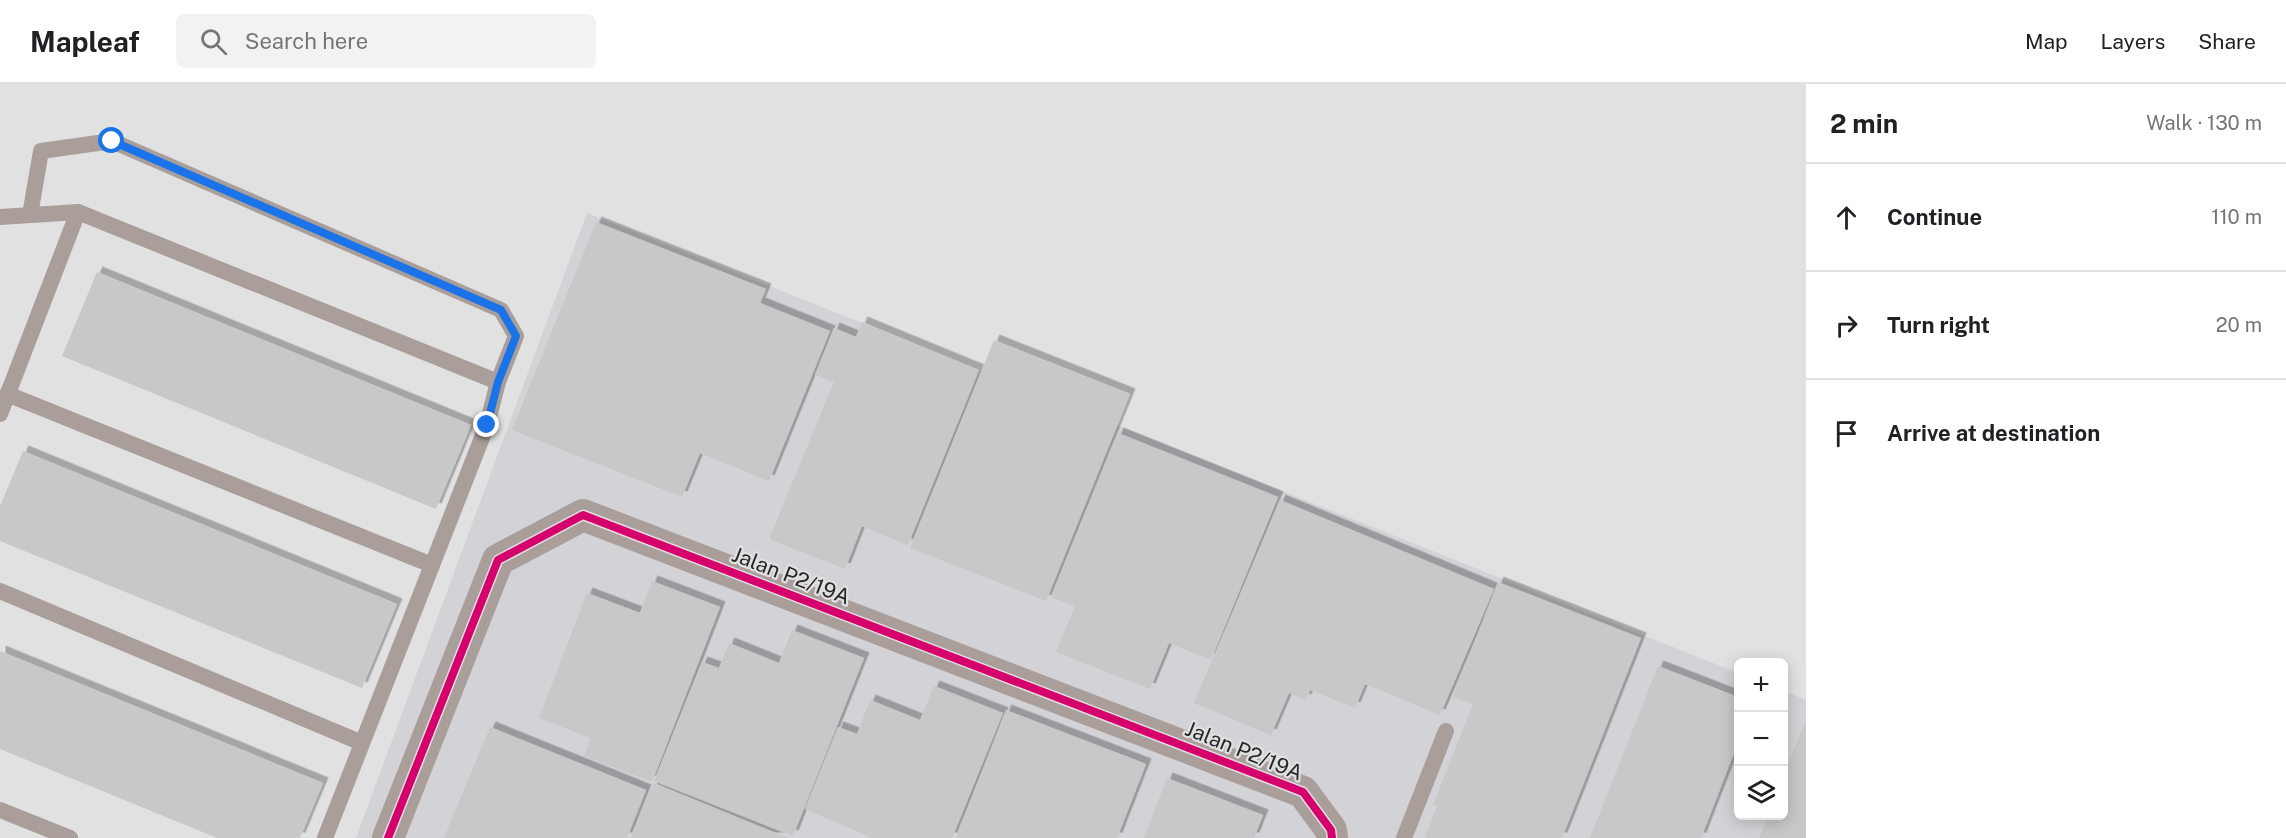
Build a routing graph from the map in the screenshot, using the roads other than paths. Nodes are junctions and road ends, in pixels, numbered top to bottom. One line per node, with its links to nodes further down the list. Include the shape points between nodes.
1 (78, 212): 2 (lane); 4 (lane); 5 (lane)
2 (30, 215): 3 (lane); 4 (lane, via 41,151 112,141 501,310 516,336)
3 (0, 217)
4 (498, 382): 7 (lane, via 487,425)
5 (7, 394): 6 (lane); 7 (lane)
6 (0, 414)
7 (432, 564): 10 (lane)
8 (0, 591): 10 (lane)
9 (1446, 731): 16 (lane)
10 (362, 743): 13 (lane)
11 (0, 810): 12 (lane)
12 (70, 838)
13 (325, 838)
14 (388, 838): 15 (street, Jalan P2/19A, via 498,560 583,515 1303,792 1331,830)
15 (1332, 838)
16 (1404, 838)

